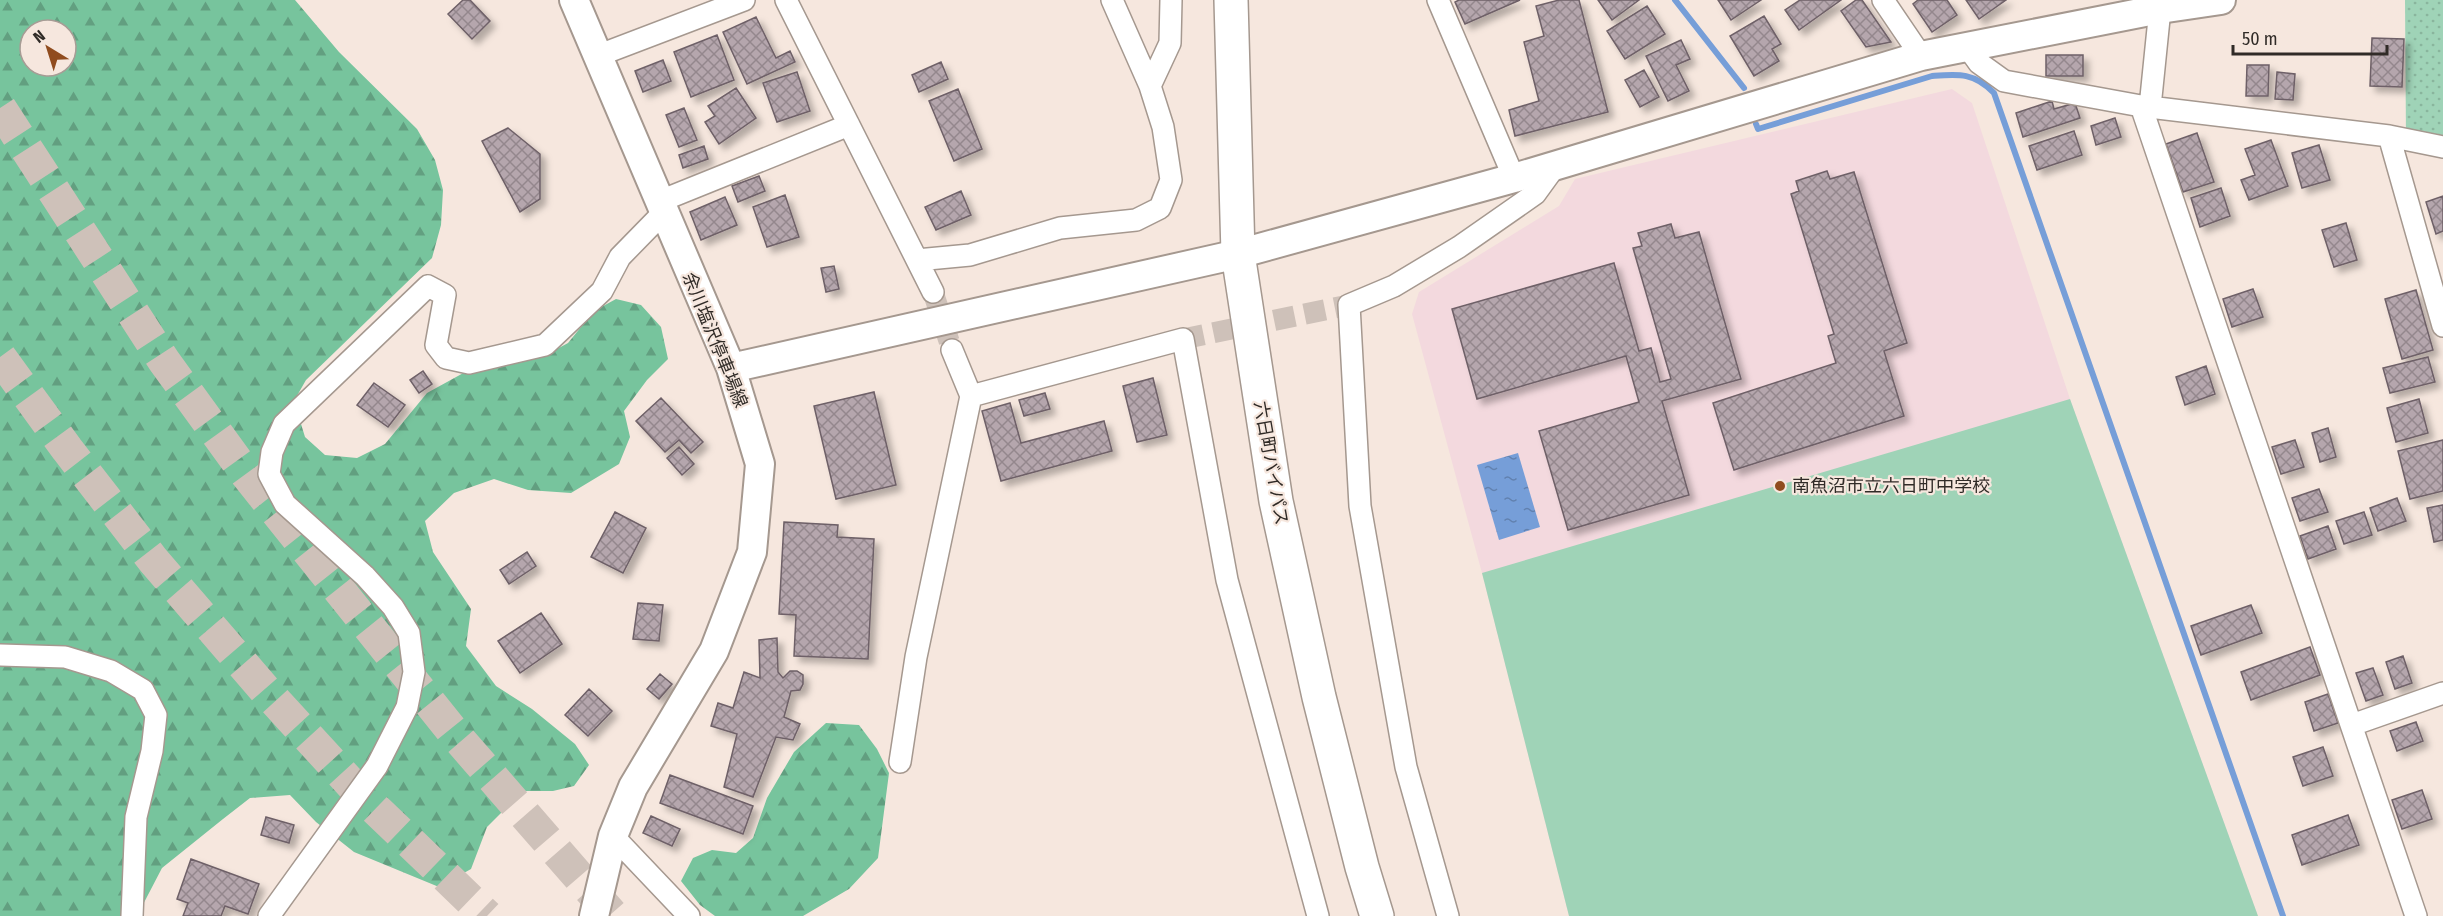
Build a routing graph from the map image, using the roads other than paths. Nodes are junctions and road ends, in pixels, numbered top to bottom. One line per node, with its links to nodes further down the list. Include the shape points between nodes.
1 (574, 0): 12 (street, 余川塩沢停車場線)
2 (744, 0): 12 (street)
3 (786, 0): 16 (street)
4 (1112, 0): 14 (street)
5 (1172, 0): 14 (street, via 1170,43)
6 (1231, 0): 22 (highway, 六日町バイパス)
7 (1438, 0): 20 (street)
8 (1883, 0): 13 (street)
9 (2221, 0): 10 (street)
10 (2176, 3): 11 (street); 15 (street)
11 (1966, 45): 13 (street); 15 (street, via 1979,63 2004,81)
12 (597, 56): 21 (street, 余川塩沢停車場線)
13 (1921, 56): 19 (street)
14 (1150, 86): 23 (street, via 1163,127 1171,180 1160,208 1136,220 1060,228 970,255)
15 (2146, 106): 17 (street); 31 (street)
16 (849, 125): 21 (street); 23 (street)
17 (2389, 136): 18 (street); 25 (street)
18 (2443, 147)
19 (1556, 165): 20 (street); 40 (street, via 1535,194 1459,247 1394,286 1348,305 1360,506 1406,767)
20 (1514, 178): 22 (street)
21 (660, 207): 27 (street, 余川塩沢停車場線); 35 (street, via 620,256 602,291 544,345 469,363 446,358 436,345 445,295 428,286 284,424 272,452 269,474 274,484 285,504 365,576 393,607 409,633 414,672 407,707 377,766)
22 (1238, 254): 27 (street); 39 (highway, 六日町バイパス, via 1276,501 1319,697)
23 (917, 260): 24 (street)
24 (933, 292)
25 (2443, 326)
26 (952, 350): 28 (street)
27 (731, 368): 33 (street, 余川塩沢停車場線, via 760,464 752,552 714,651 633,787)
28 (971, 396): 32 (street, via 916,657); 38 (street, via 1183,339 1227,580)
29 (0, 655): 34 (street, via 65,657 111,671 143,690 156,715 152,751 136,817)
30 (2443, 693): 31 (street)
31 (2352, 725): 41 (street)
32 (900, 762)
33 (613, 836): 36 (street, 余川塩沢停車場線); 37 (street)
34 (132, 916)
35 (269, 916)
36 (594, 916)
37 (689, 916)
38 (1317, 916)
39 (1377, 916)
40 (1448, 916)
41 (2416, 916)

